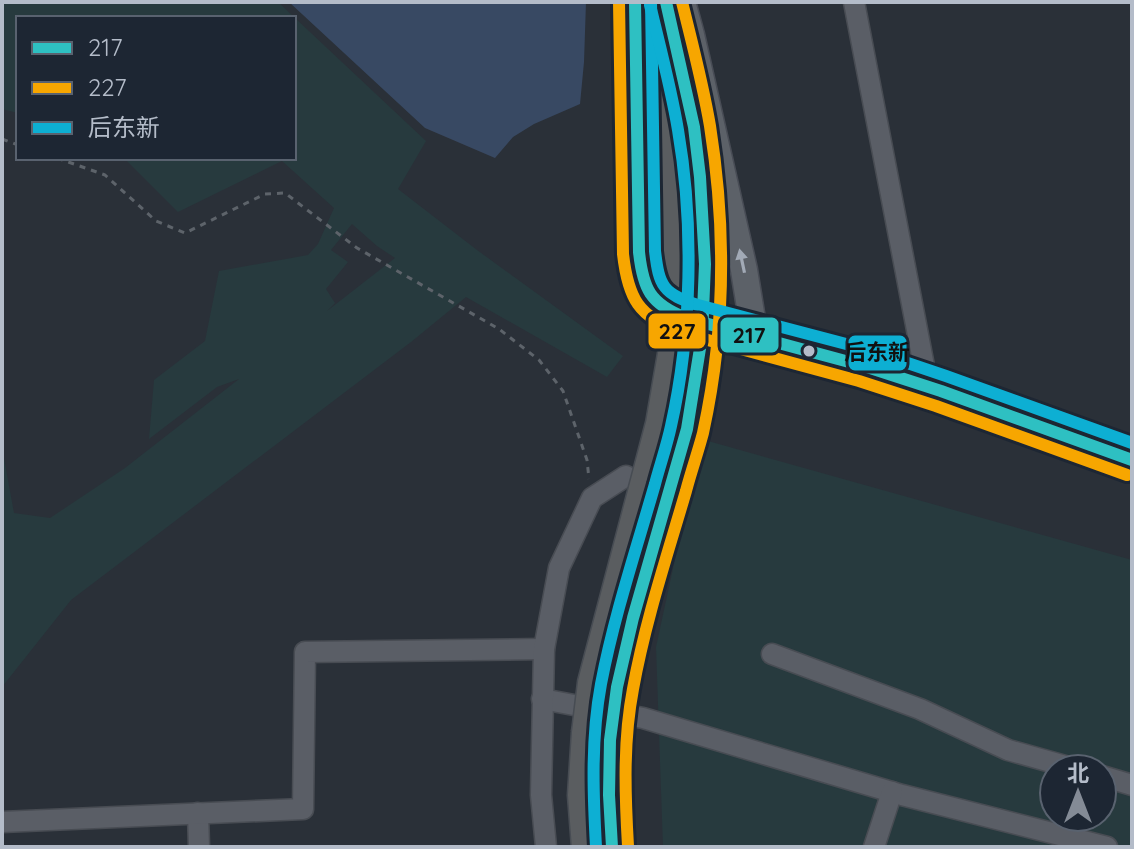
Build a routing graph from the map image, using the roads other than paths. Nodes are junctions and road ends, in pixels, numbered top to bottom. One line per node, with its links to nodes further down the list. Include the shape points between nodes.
1 (635, 2): 7 (main road, via 642,280 649,296 665,308)
2 (643, 2): 6 (highway)
3 (666, 2): 6 (highway, via 694,127)
4 (682, 2): 7 (main road, one-way to 4)
5 (854, 2): 8 (street)
6 (687, 177): 14 (highway, bridge, via 677,331 661,424 596,670)
7 (755, 338): 8 (main road)
8 (928, 387): 9 (main road)
9 (1132, 460)
10 (626, 476): 11 (street, via 592,498 559,568)
11 (544, 649): 13 (street); 17 (street, via 305,652 303,809)
12 (772, 654): 15 (street)
13 (542, 699): 16 (street, via 643,718); 20 (street)
14 (598, 736): 21 (highway, via 583,795); 22 (highway)
15 (1038, 758)
16 (892, 792): 23 (street); 24 (street)
17 (198, 813): 18 (street); 19 (street)
18 (2, 822)
19 (199, 847)
20 (546, 847)
21 (587, 847)
22 (612, 847)
23 (874, 847)
24 (1107, 847)

